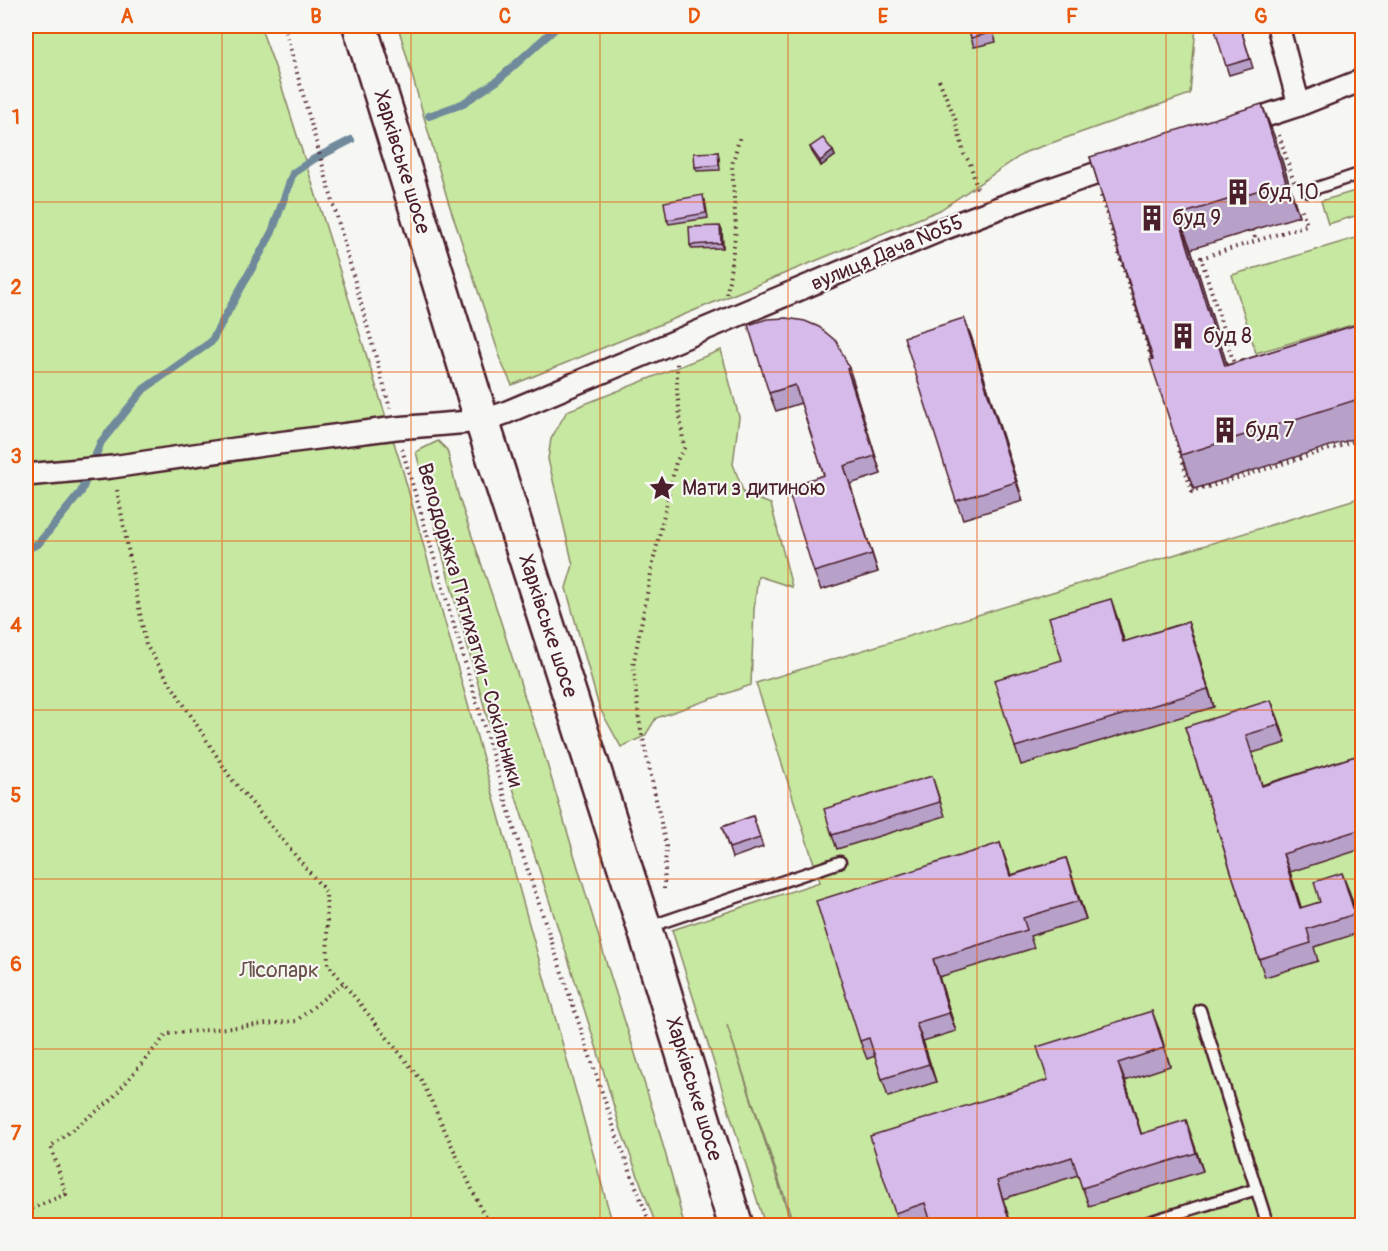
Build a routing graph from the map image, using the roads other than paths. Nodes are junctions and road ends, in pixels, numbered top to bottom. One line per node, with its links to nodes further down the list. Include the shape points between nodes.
1 (360, 26): 9 (main road, Харківське шосе)
2 (1278, 26): 4 (street)
3 (1362, 80): 4 (street)
4 (1299, 105): 5 (street)
5 (1228, 129)
6 (1138, 159): 9 (street, вулиця Дача №55, via 984,213)
7 (1362, 173): 8 (lane)
8 (1308, 191)
9 (482, 421): 10 (street, вулиця Дача №55, via 396,428); 12 (main road, Харківське шосе)
10 (32, 475)
11 (840, 862): 12 (lane)
12 (654, 926): 15 (main road, Харківське шосе)
13 (1200, 1010): 14 (lane)
14 (1257, 1188): 16 (lane); 17 (lane)
15 (736, 1226)
16 (1136, 1226)
17 (1268, 1226)

